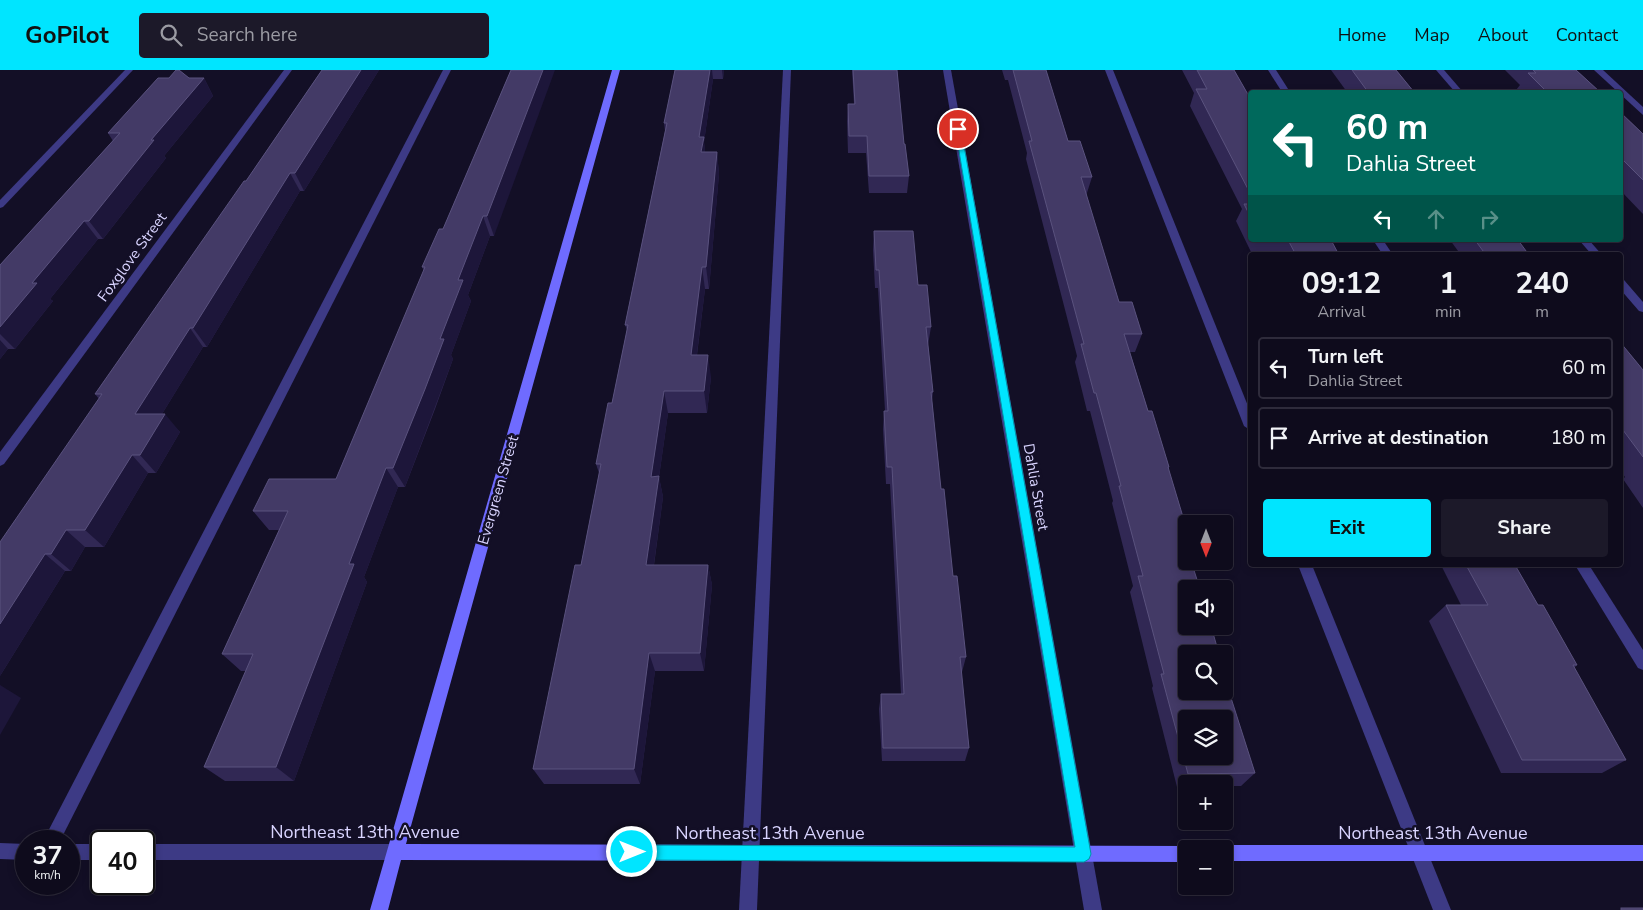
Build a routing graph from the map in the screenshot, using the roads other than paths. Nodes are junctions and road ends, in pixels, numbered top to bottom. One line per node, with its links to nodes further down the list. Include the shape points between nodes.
1 (129, 70): 16 (street)
2 (288, 70): 22 (street, Foxglove Street)
3 (447, 70): 26 (street)
4 (616, 70): 30 (street, Evergreen Street)
5 (787, 70): 31 (street)
6 (947, 70): 35 (street, Dahlia Street)
7 (1109, 70): 21 (street)
8 (1272, 70): 11 (street)
9 (1440, 70): 12 (street)
10 (1598, 70): 13 (street)
11 (1285, 90)
12 (1457, 90)
13 (1619, 90)
14 (1623, 93): 15 (street)
15 (1643, 112)
16 (0, 205)
17 (1586, 242): 18 (street)
18 (1594, 252)
19 (1623, 286): 20 (street)
20 (1643, 309)
21 (1248, 421)
22 (0, 461)
23 (1306, 567): 32 (street)
24 (1583, 567): 25 (street)
25 (1643, 663)
26 (57, 830)
27 (0, 851): 28 (street)
28 (15, 852)
29 (155, 852): 30 (street, Northeast 13th Avenue)
30 (395, 852): 31 (street, Northeast 13th Avenue); 37 (street, Evergreen Street)
31 (750, 852): 35 (street, Northeast 13th Avenue); 38 (street)
32 (1420, 852): 33 (street, Northeast 13th Avenue); 34 (street, Northeast 13th Avenue); 40 (street)
33 (1233, 853)
34 (1643, 853)
35 (1084, 854): 36 (street, Northeast 13th Avenue); 39 (street, Dahlia Street)
36 (1178, 854)
37 (379, 910)
38 (748, 910)
39 (1093, 910)
40 (1442, 910)

